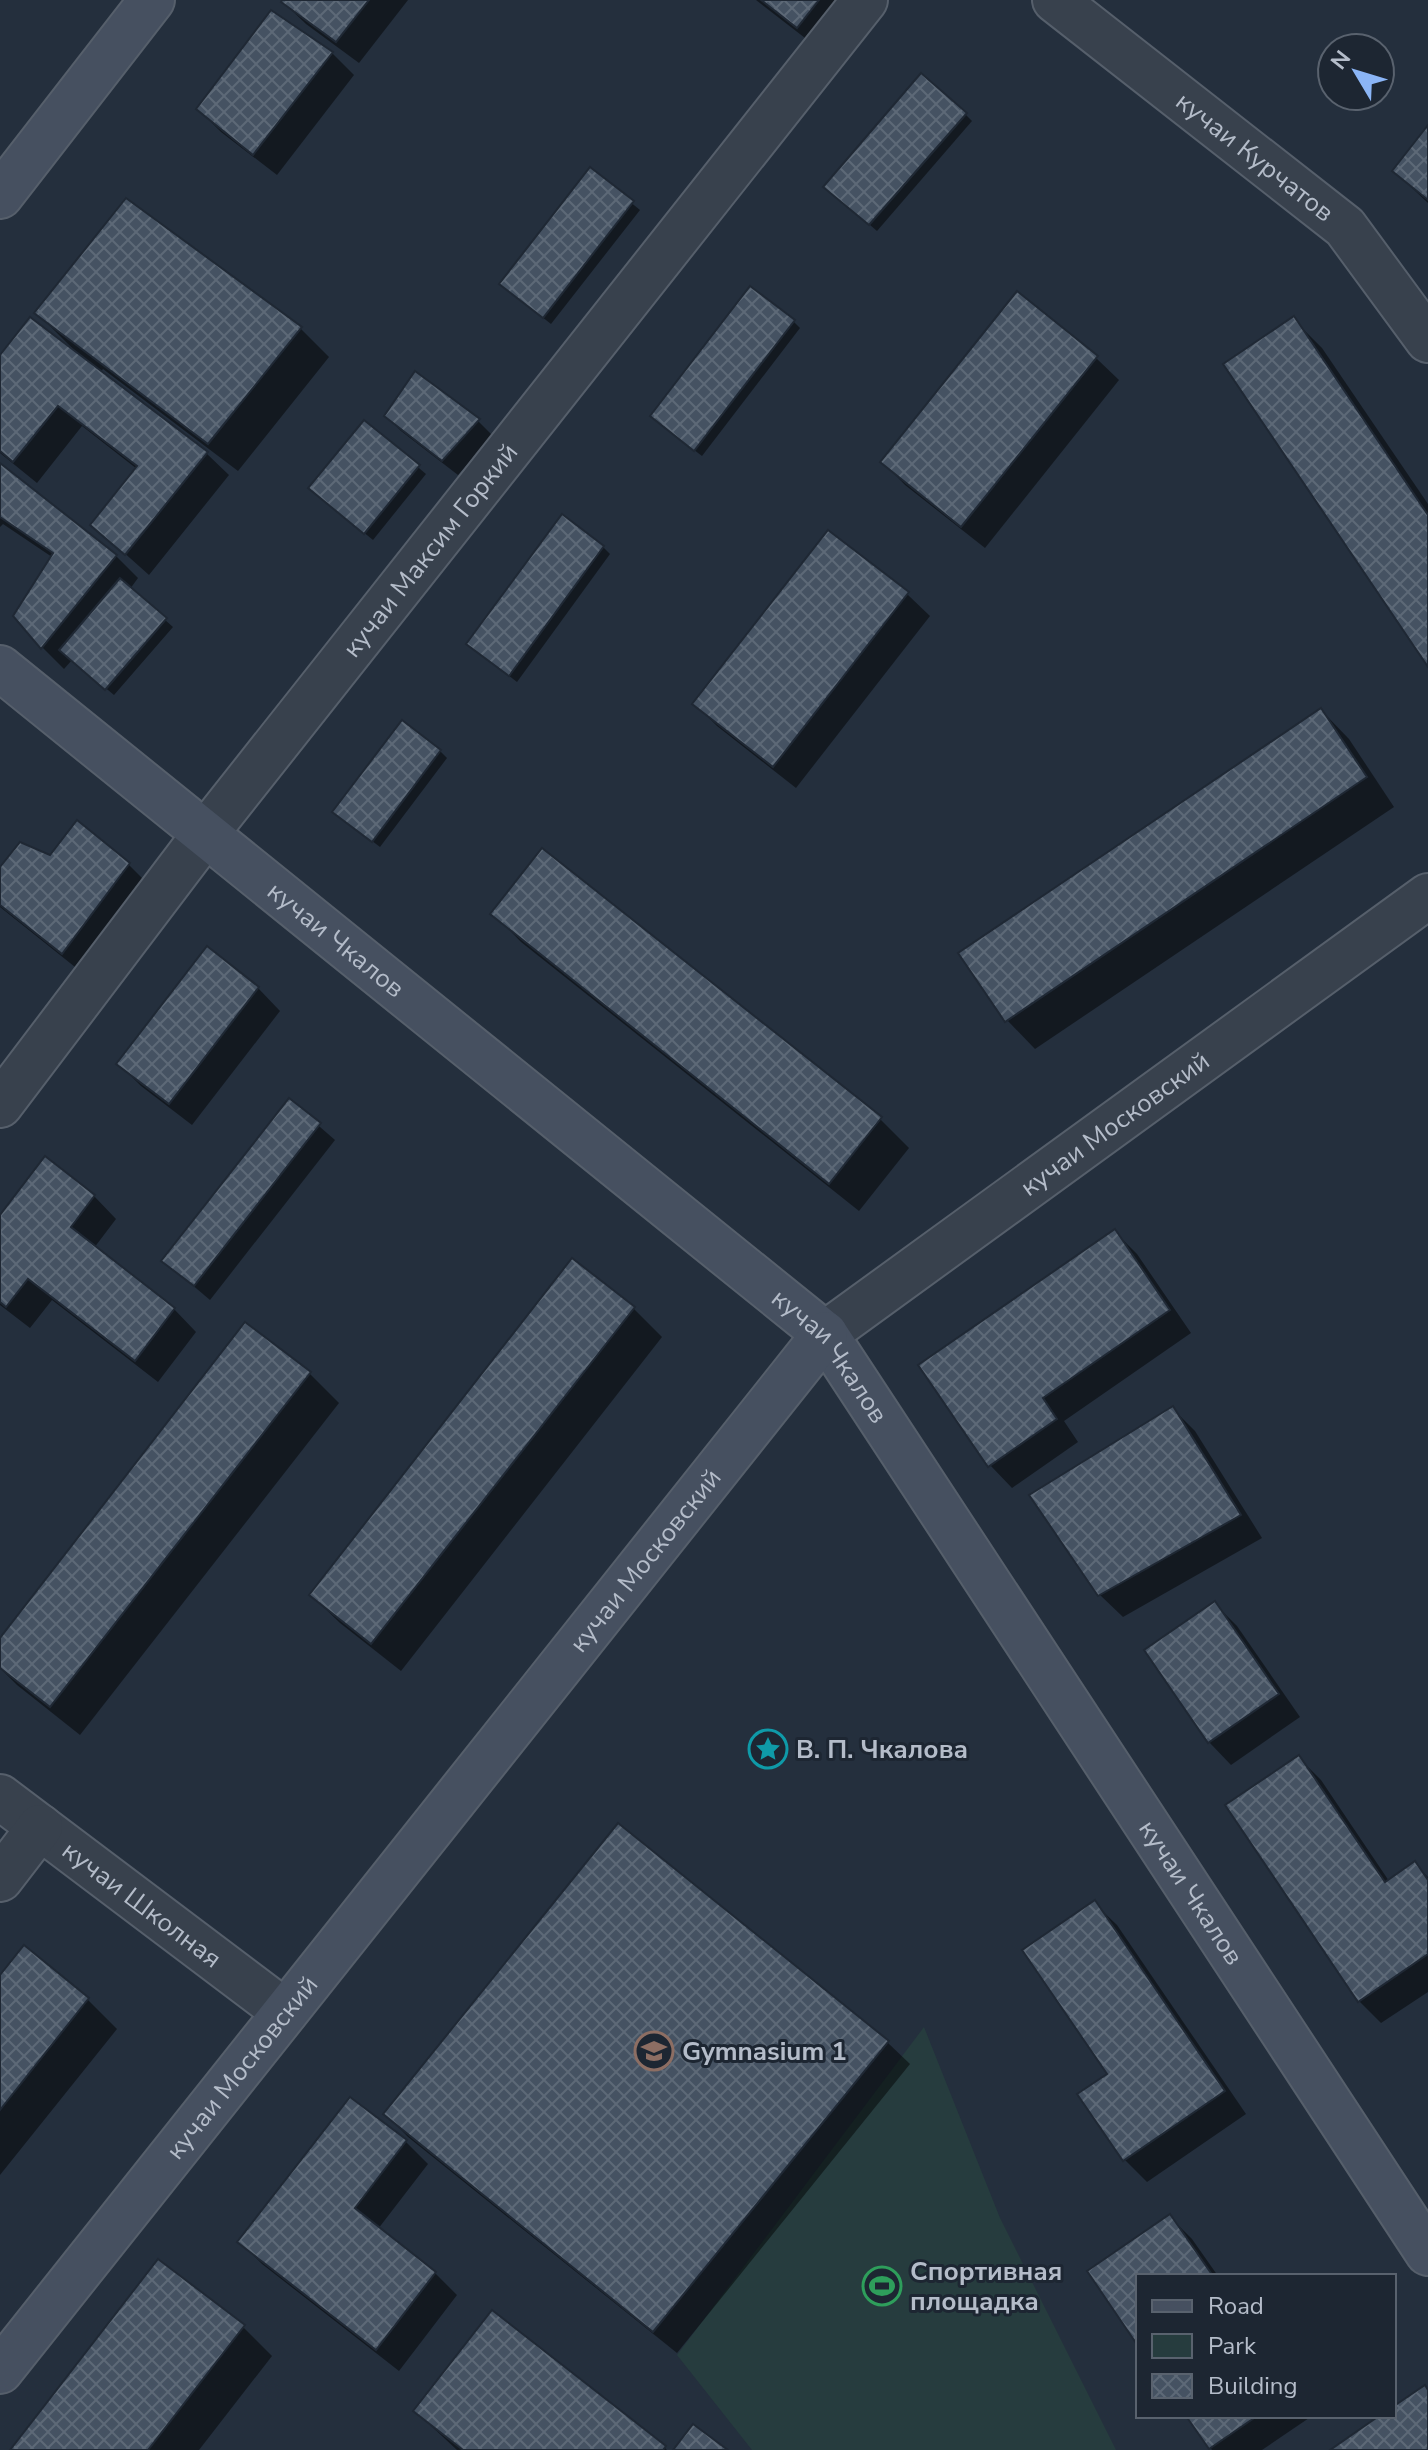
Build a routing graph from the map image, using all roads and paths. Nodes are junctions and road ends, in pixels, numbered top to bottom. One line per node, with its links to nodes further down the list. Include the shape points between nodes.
1 (152, 0): 4 (street)
2 (865, 0): 7 (street, кучаи Максим Горкий)
3 (1055, 0): 5 (street, кучаи Курчатов, via 1345,227)
4 (0, 196)
5 (1428, 340)
6 (0, 668): 7 (street, кучаи Чкалов)
7 (206, 833): 9 (street, кучаи Максим Горкий); 10 (street, кучаи Чкалов)
8 (1428, 896): 10 (street, кучаи Московский)
9 (0, 1105)
10 (825, 1334): 14 (street, кучаи Московский); 15 (street, кучаи Чкалов)
11 (0, 1797): 12 (street, кучаи Школная)
12 (40, 1827): 13 (street); 14 (street, кучаи Школная)
13 (0, 1879)
14 (285, 2012): 16 (street, кучаи Московский)
15 (1428, 2253)
16 (0, 2371)

